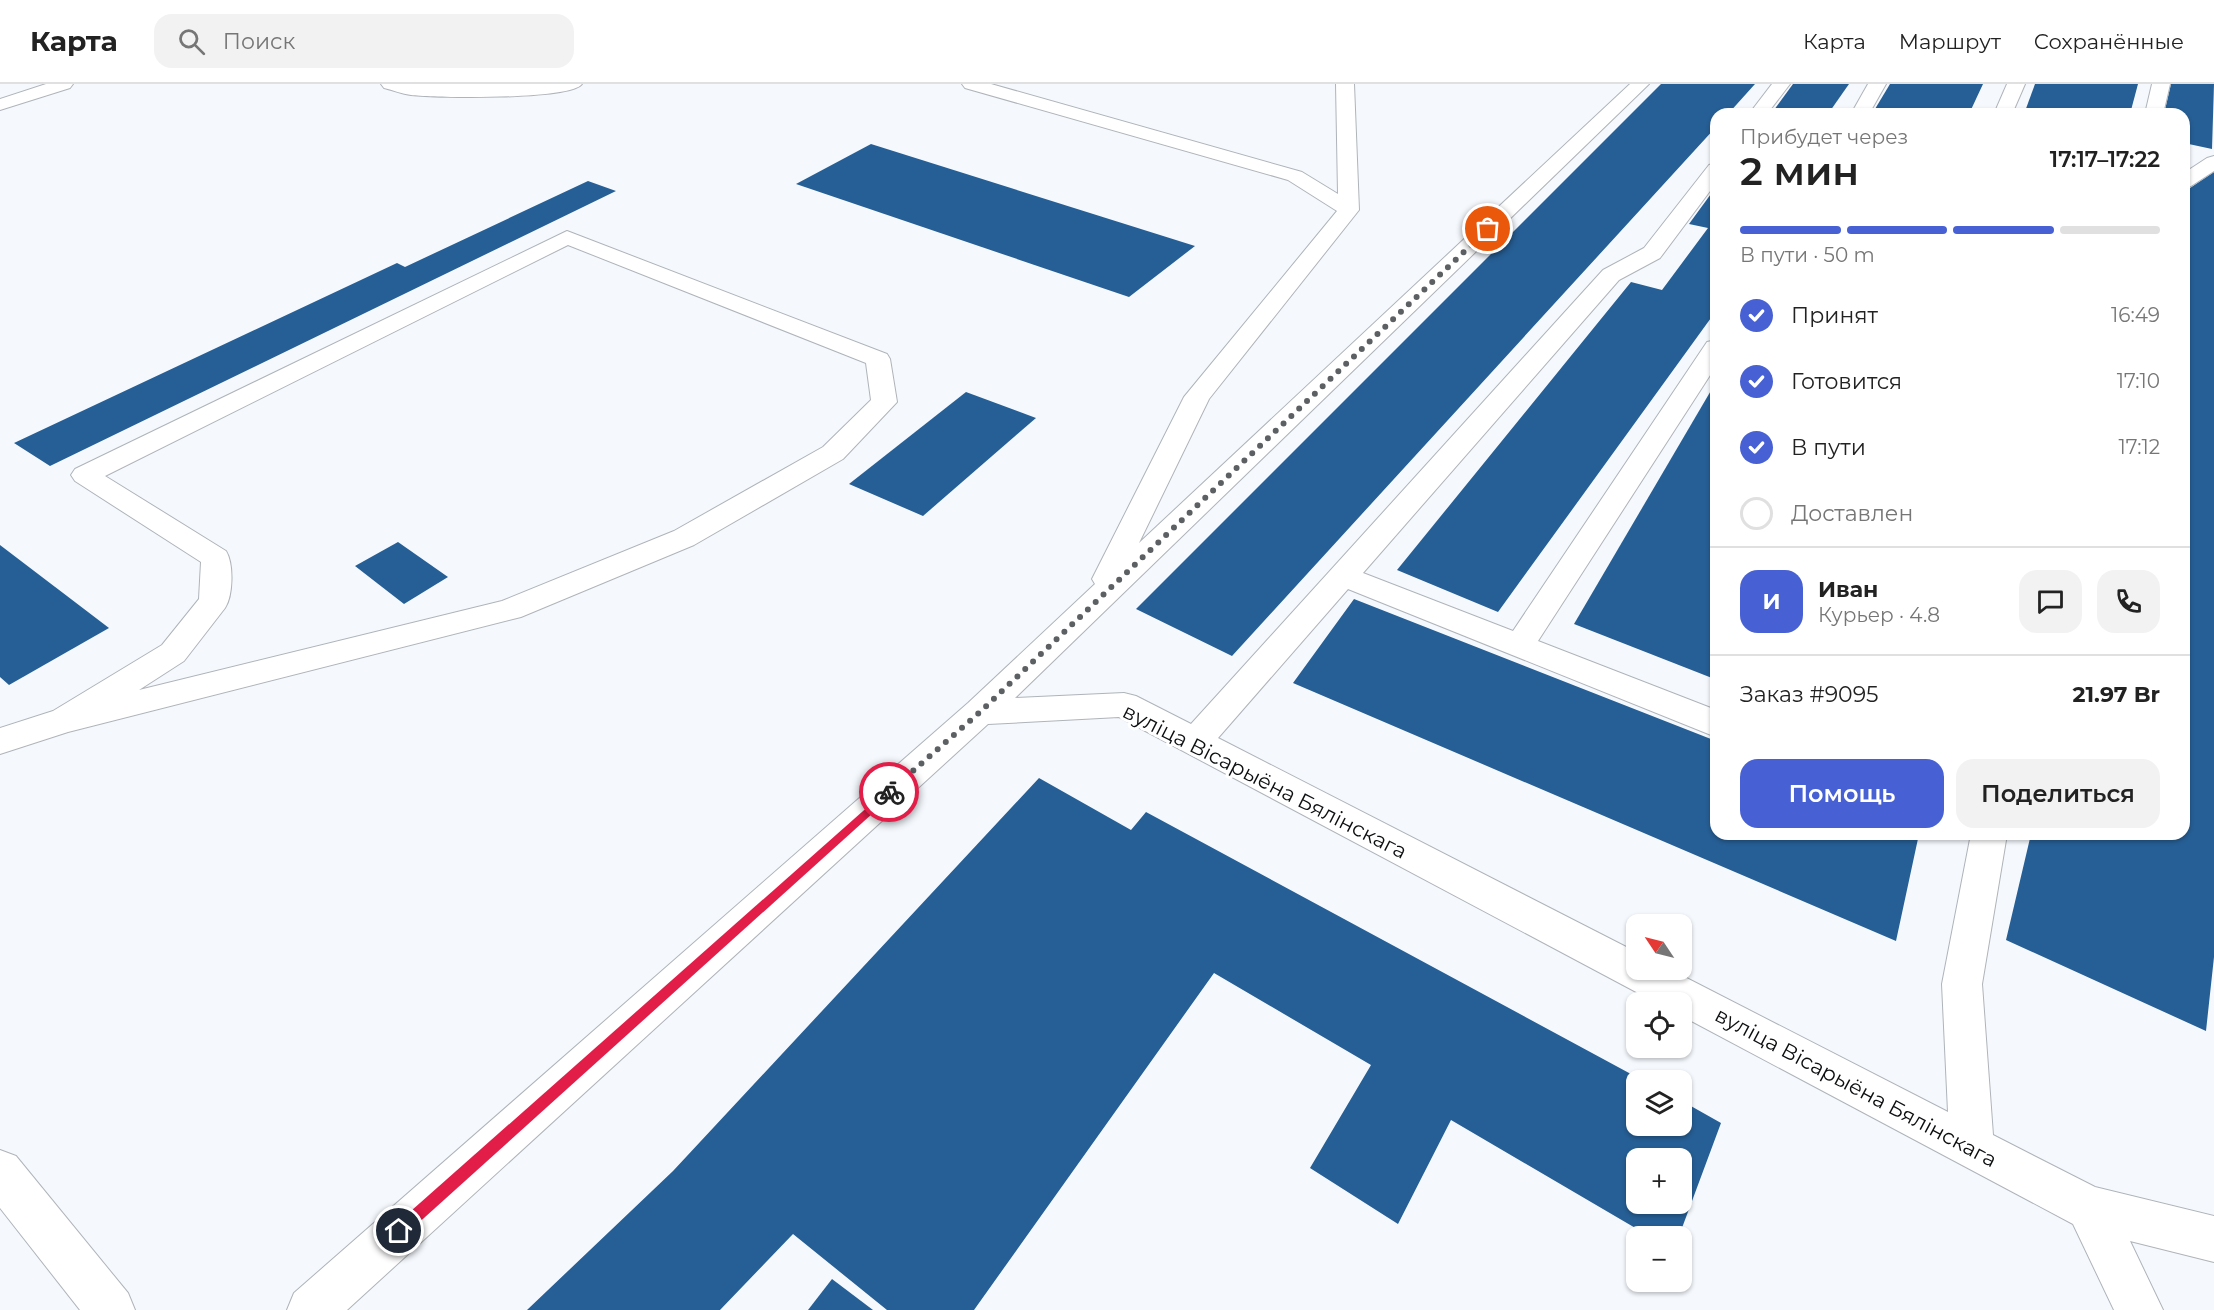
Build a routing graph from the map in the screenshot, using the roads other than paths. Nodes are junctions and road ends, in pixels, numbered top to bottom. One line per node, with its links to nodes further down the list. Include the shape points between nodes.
1 (64, 84): 11 (street)
2 (390, 84): 3 (street, via 411,90 514,91)
3 (573, 84)
4 (971, 84): 19 (street, via 1295,176)
5 (1345, 84): 19 (street)
6 (1640, 84): 22 (street)
7 (1781, 84): 12 (street)
8 (1877, 84): 13 (street)
9 (2016, 84): 14 (street)
10 (2161, 84): 15 (street)
11 (0, 105)
12 (1763, 108)
13 (1863, 108)
14 (2006, 108)
15 (2155, 108)
16 (2214, 162): 17 (street)
17 (2190, 174)
18 (1710, 177): 21 (street, via 1652,253 1611,275)
19 (1349, 210): 22 (street, via 1197,397)
20 (1710, 355): 23 (street)
21 (1343, 576): 23 (street); 28 (street)
22 (1097, 600): 24 (street)
23 (1519, 646): 26 (street)
24 (980, 712): 28 (street, вуліца Вісарыёна Бялінскага, via 1124,705); 35 (street)
25 (65, 720): 25 (street, via 510,610 684,538 833,453 884,402 878,359 567,237 85,475 216,558 214,601 173,653); 27 (street)
26 (1710, 722)
27 (0, 741)
28 (1195, 742): 30 (street, вуліца Вісарыёна Бялінскага)
29 (1988, 840): 30 (street, via 1962,984)
30 (1972, 1147): 32 (street, вуліца Вісарыёна Бялінскага)
31 (0, 1172): 34 (street)
32 (2089, 1208): 33 (street, вуліца Вісарыёна Бялінскага); 36 (street)
33 (2214, 1239)
34 (111, 1310)
35 (311, 1310)
36 (2139, 1310)

